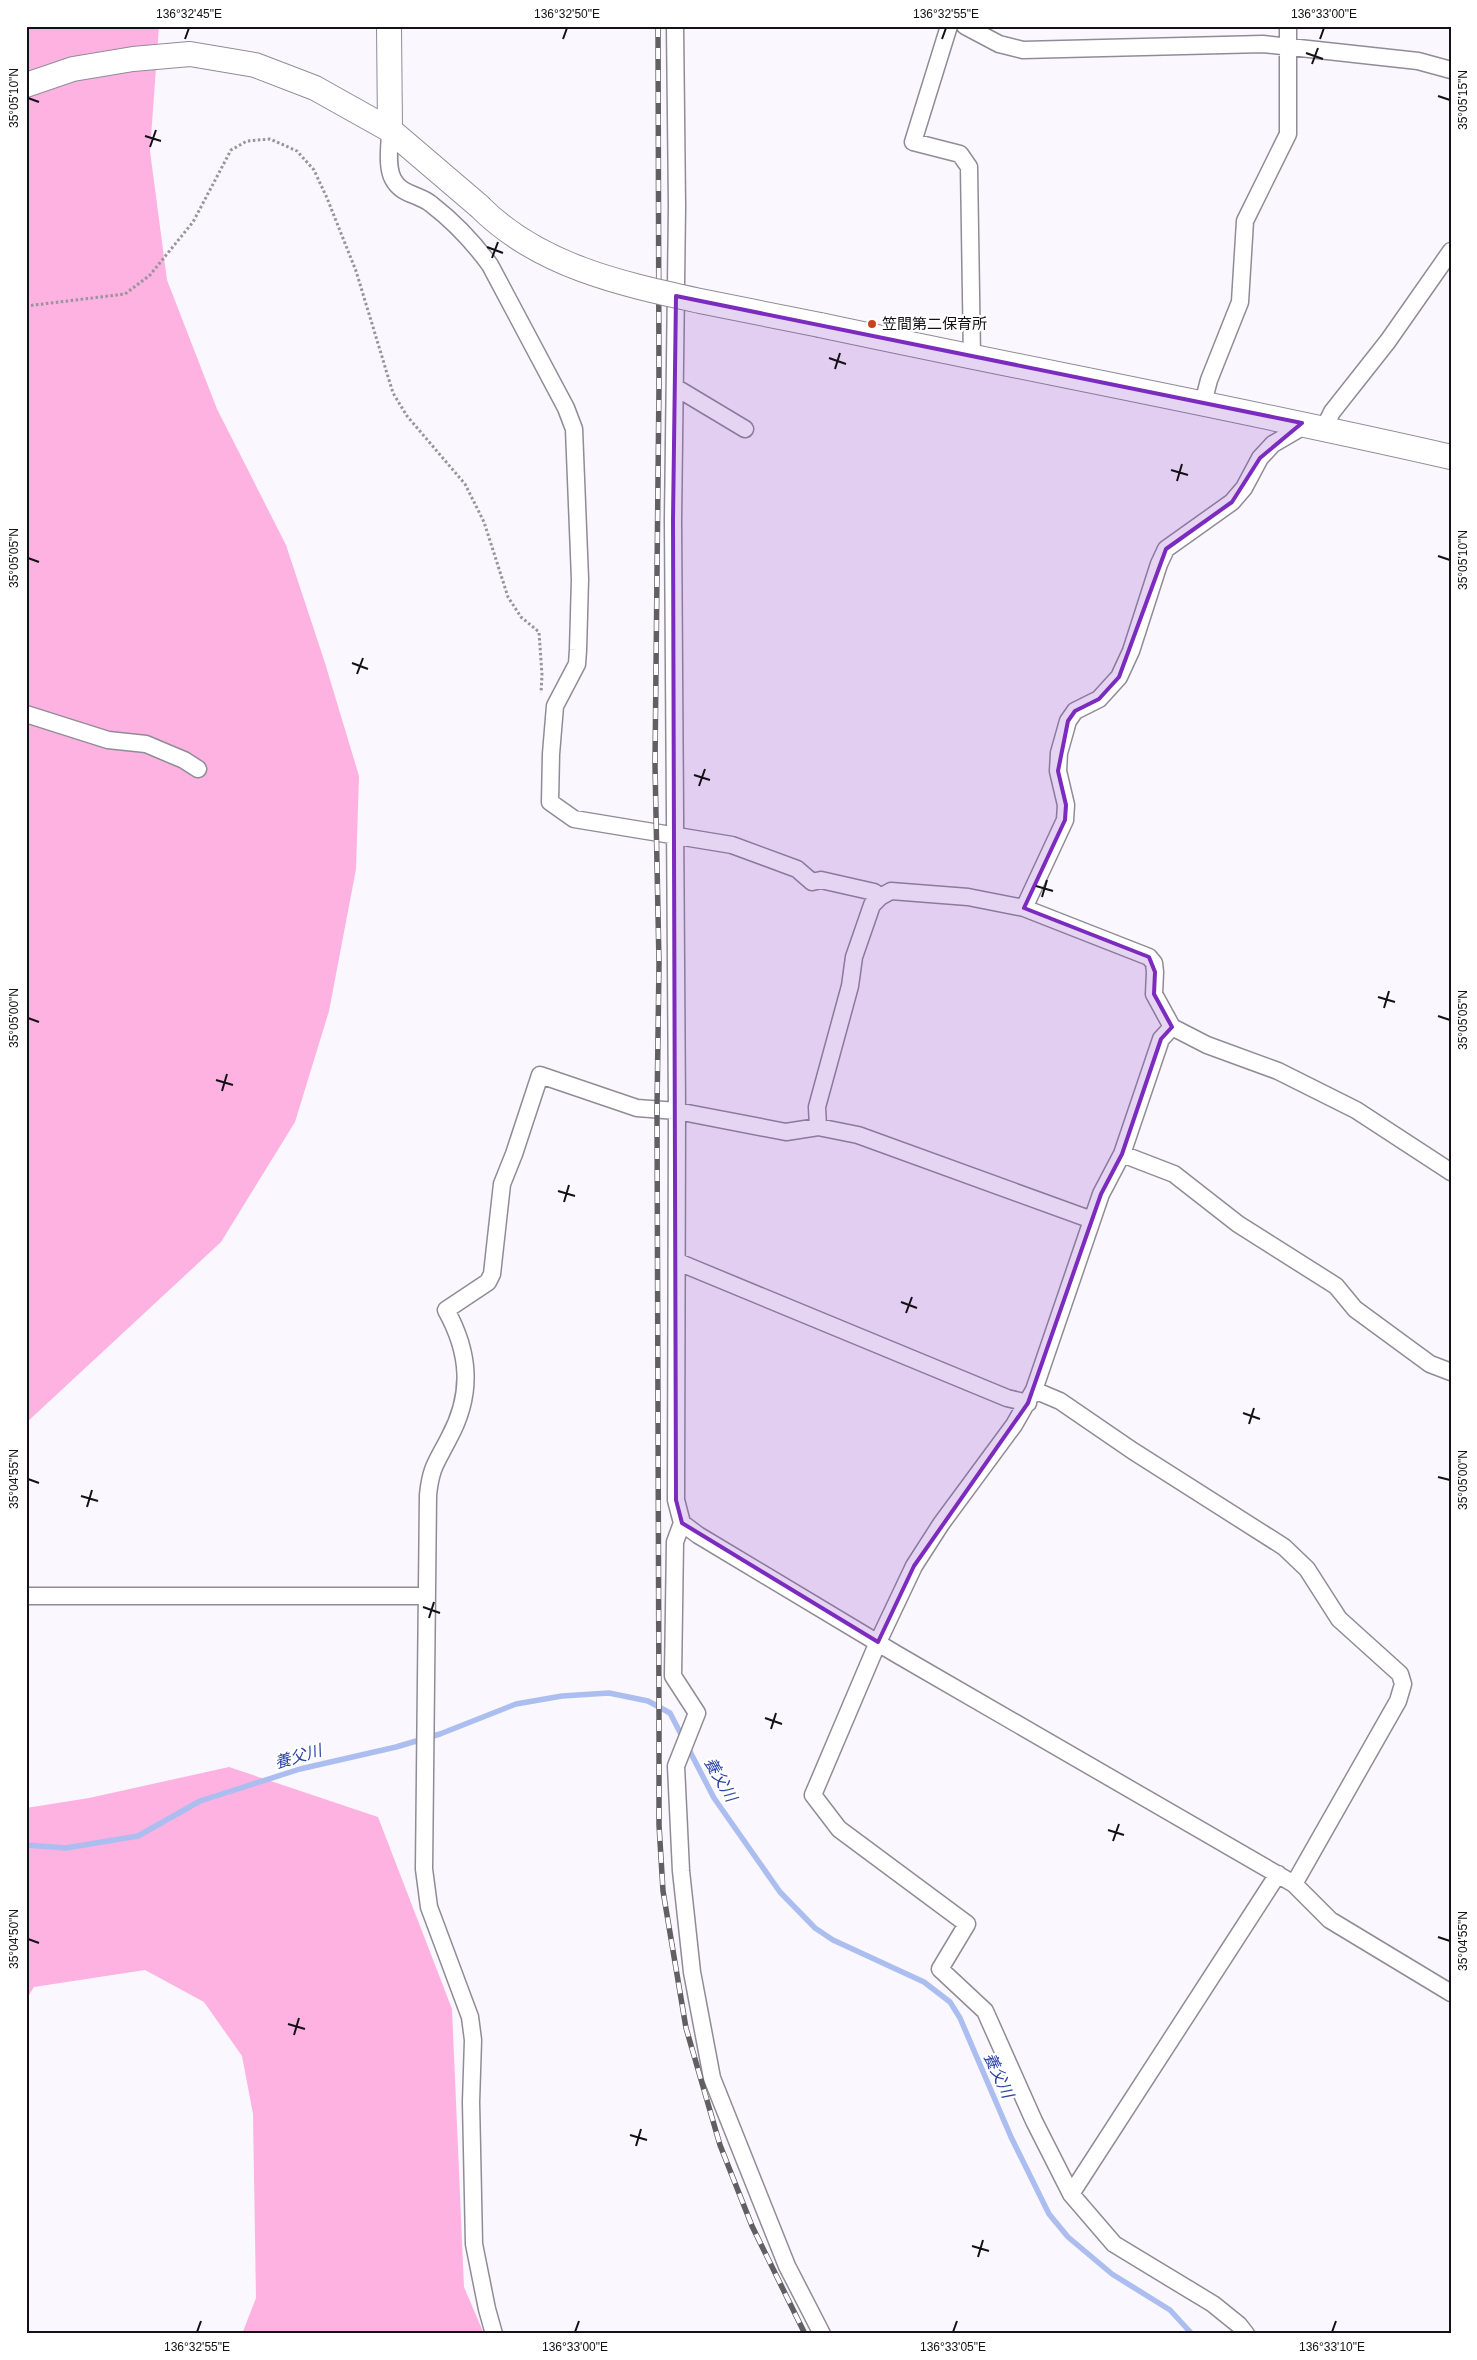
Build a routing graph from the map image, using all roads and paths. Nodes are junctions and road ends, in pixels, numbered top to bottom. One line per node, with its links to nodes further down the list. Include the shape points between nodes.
1 (389, 26): 9 (street)
2 (675, 26): 13 (street)
3 (949, 26): 12 (street, via 913,142 960,154 969,167)
4 (1288, 26): 6 (street)
5 (970, 27): 6 (street, via 999,44 1024,50 1263,44)
6 (1288, 47): 7 (street, via 1418,61); 14 (street, via 1288,134 1245,221 1240,302)
7 (1451, 70)
8 (26, 84): 9 (street, via 82,68 190,54 255,64 315,88)
9 (390, 130): 12 (street, bridge, via 493,220 518,237 587,272 637,287); 21 (street, via 392,178 405,192 430,202 490,265 574,429 580,579 578,650 577,664 554,706 550,802 574,819)
10 (1451, 251): 15 (street, via 1388,342 1332,412)
11 (26, 306): 18 (path, via 125,294 150,274 193,222 231,150 247,141 270,139 297,151 314,170 356,271 393,394 407,416 465,484 484,522 508,597 521,617 539,632)
12 (972, 358): 14 (street)
13 (675, 388): 16 (street); 21 (street)
14 (1203, 403): 15 (street)
15 (1313, 425): 17 (street); 23 (street, via 1273,444 1260,458 1244,488 1232,502 1166,549 1119,677 1099,699 1075,711 1068,721 1059,753 1058,771 1066,805 1065,820)
16 (745, 429)
17 (1451, 457)
18 (540, 700)
19 (26, 714): 20 (street, via 108,740 146,744)
20 (198, 769)
21 (674, 836): 22 (street, via 732,845 797,869 812,882 821,880 874,892); 25 (street)
22 (880, 897): 23 (street, via 891,891 958,896); 26 (street, via 872,906 854,957 850,986 817,1107)
23 (1024, 908): 24 (street, via 1149,957 1154,963 1154,994)
24 (1172, 1028): 27 (street, via 1161,1039); 28 (street, via 1207,1045 1278,1071 1356,1110)
25 (677, 1111): 26 (street, via 786,1132); 30 (street); 35 (street, via 637,1108 540,1075 502,1184 492,1274 488,1282 446,1310 458,1331 466,1385 456,1424 430,1472)
26 (818, 1127): 29 (street, via 858,1135)
27 (1122, 1154): 29 (street, via 1101,1194); 31 (street, via 1174,1174 1238,1224 1336,1286 1355,1309 1430,1364)
28 (1451, 1172)
29 (1092, 1220): 32 (street)
30 (678, 1262): 32 (street, via 1008,1398); 33 (street, via 676,1500)
31 (1451, 1372)
32 (1031, 1397): 36 (street, via 914,1566); 38 (street, via 1060,1401 1284,1547 1307,1569 1339,1619 1400,1674 1403,1684 1398,1701)
33 (682, 1523): 36 (street); 42 (street, via 674,1542 672,1676 697,1713 676,1766 681,1871 692,1972 712,2078 787,2266)
34 (26, 1596): 35 (street)
35 (427, 1596): 41 (street, via 425,1890 470,2018 473,2040 474,2244)
36 (878, 1642): 37 (street); 40 (street, via 813,1794 839,1829 967,1924 940,1969 984,2010)
37 (1278, 1874): 38 (street); 40 (street)
38 (1294, 1884): 39 (street, via 1330,1920)
39 (1451, 1993)
40 (1071, 2194): 43 (street, via 1114,2244 1212,2304 1239,2324)
41 (494, 2334)
42 (822, 2334)
43 (1246, 2334)

